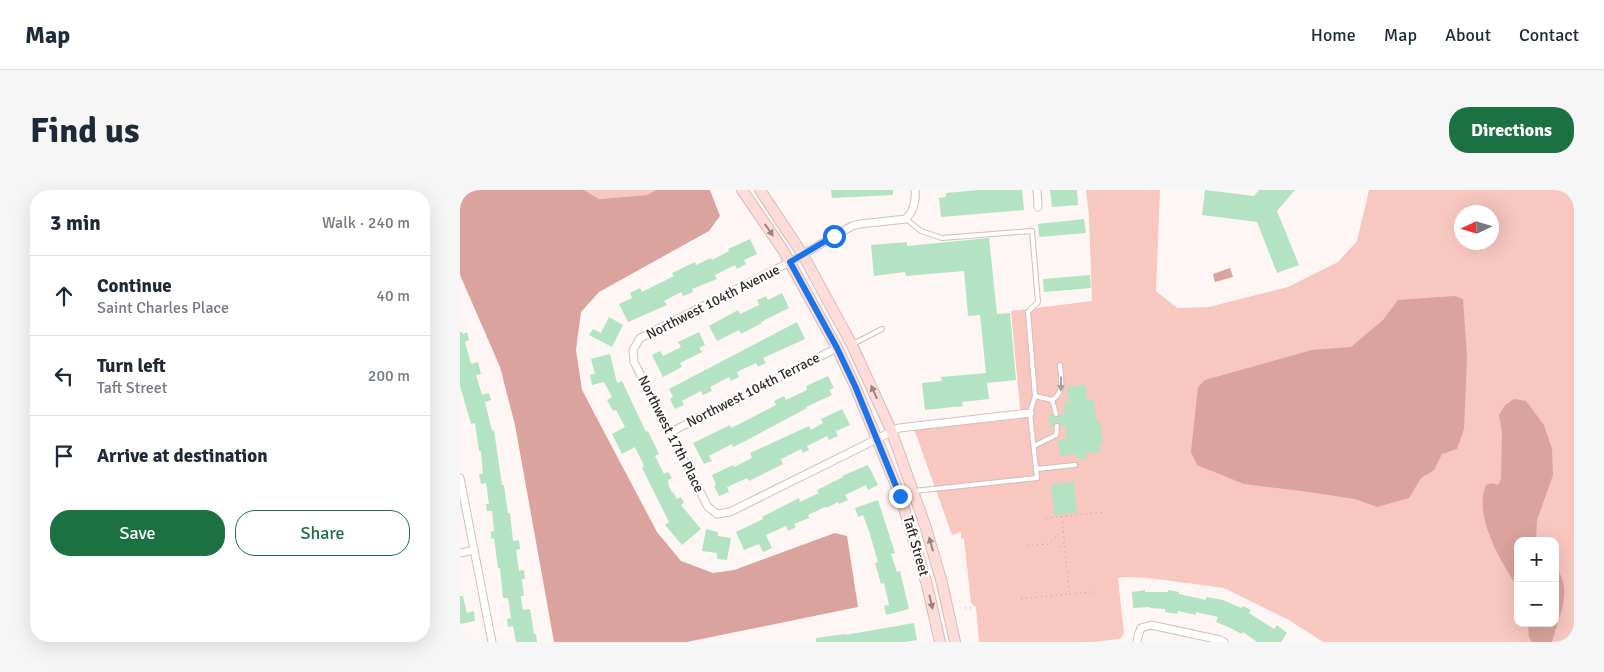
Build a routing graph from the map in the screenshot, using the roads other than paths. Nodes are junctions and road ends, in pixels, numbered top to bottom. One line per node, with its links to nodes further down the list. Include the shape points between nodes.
1 (742, 190): 7 (street, Taft Street, one-way to 7)
2 (760, 190): 7 (street, Taft Street)
3 (915, 190): 6 (street, via 914,209)
4 (1036, 190): 5 (street)
5 (1038, 207)
6 (906, 219): 7 (street, Northwest 104th Avenue, via 852,226); 13 (lane, via 921,231 942,238 1032,231 1038,302 1028,312)
7 (797, 259): 9 (street, Taft Street); 10 (street, Taft Street); 11 (street, Northwest 104th Avenue, via 640,338)
8 (882, 329): 9 (lane)
9 (852, 345): 18 (street, Taft Street, one-way to 9)
10 (837, 348): 19 (street, Northwest 104th Terrace); 20 (street, Taft Street)
11 (633, 350): 19 (street, Northwest 17th Place, via 634,362)
12 (1060, 365): 14 (lane, one-way to 14, via 1060,393)
13 (1036, 396): 14 (lane); 15 (lane)
14 (1052, 400): 16 (lane)
15 (1030, 413): 18 (street); 21 (lane)
16 (1056, 414)
17 (1057, 426): 21 (lane, via 1056,435)
18 (891, 430): 20 (street); 25 (street, Taft Street)
19 (669, 433): 20 (street, Northwest 17th Place, via 708,507 717,514 730,512)
20 (878, 438): 26 (street, Taft Street)
21 (1034, 446): 23 (lane)
22 (1075, 465): 23 (lane)
23 (1036, 469): 25 (lane, via 1037,478)
24 (460, 478): 27 (street)
25 (914, 491): 26 (street); 31 (street, Taft Street, one-way to 25, via 942,583)
26 (900, 496): 30 (street, Taft Street, one-way to 30, via 927,585)
27 (474, 550): 28 (street); 29 (street)
28 (460, 553)
29 (492, 642)
30 (940, 642)
31 (955, 642)
32 (1137, 642): 33 (street, via 1142,628 1151,625)
33 (1224, 642)

